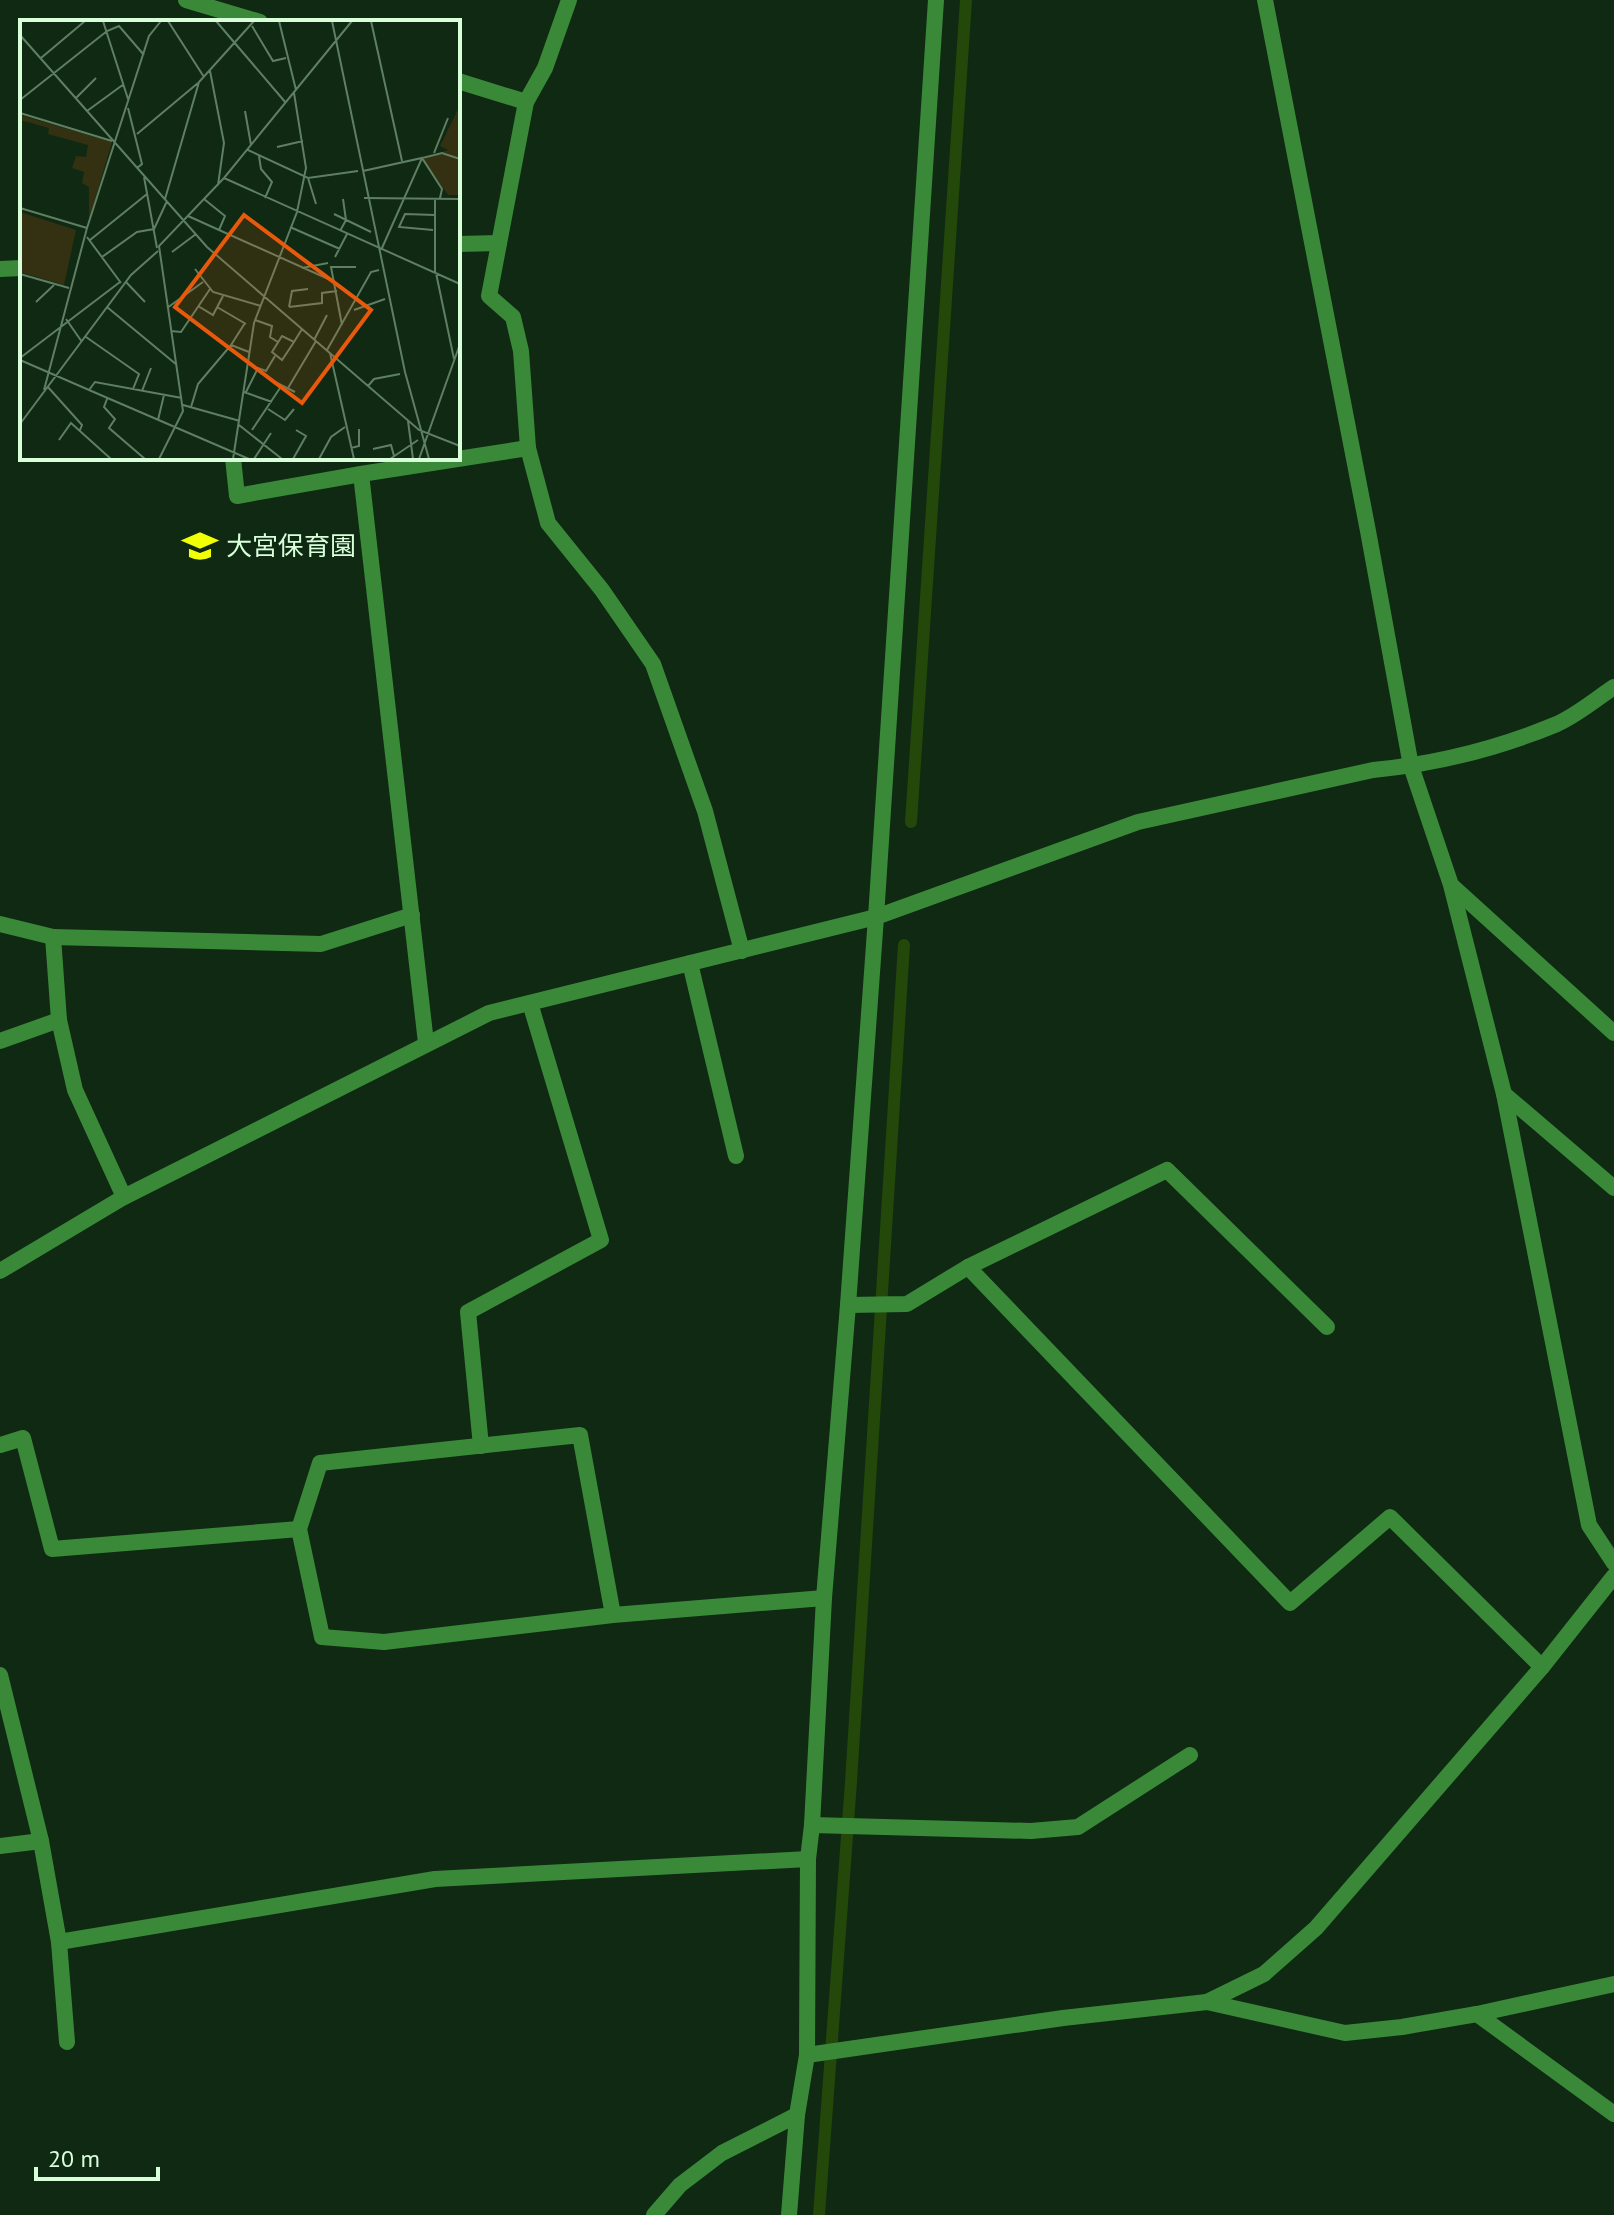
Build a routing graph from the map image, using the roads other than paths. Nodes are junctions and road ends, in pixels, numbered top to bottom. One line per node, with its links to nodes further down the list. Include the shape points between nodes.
1 (186, 0): 5 (street)
2 (569, 0): 7 (street, via 545,68)
3 (936, 0): 21 (street)
4 (1265, 0): 18 (street)
5 (253, 20)
6 (460, 82): 7 (street)
7 (526, 102): 8 (street)
8 (499, 243): 9 (street); 12 (street, via 489,296 513,317 521,351)
9 (460, 244)
10 (20, 268): 11 (street)
11 (0, 269)
12 (528, 448): 13 (street); 24 (street, via 548,523 653,664 705,811)
13 (460, 459)
14 (233, 460): 16 (street, via 237,496)
15 (451, 460): 16 (street)
16 (361, 474): 20 (street)
17 (1614, 687): 18 (street, via 1559,723 1469,754)
18 (1411, 766): 19 (street); 21 (street, via 1138,822)
19 (1451, 885): 28 (street); 31 (street)
20 (412, 915): 23 (street, via 321,944); 30 (street)
21 (876, 917): 24 (street); 37 (street)
22 (0, 924): 23 (street)
23 (53, 937): 27 (street)
24 (742, 951): 25 (street)
25 (690, 963): 26 (street); 32 (street)
26 (530, 1003): 30 (street, via 489,1013); 40 (street, via 601,1240 468,1312)
27 (59, 1020): 29 (street); 34 (street, via 75,1090)
28 (1613, 1031)
29 (0, 1041)
30 (426, 1043): 34 (street)
31 (1504, 1094): 33 (street); 42 (street, via 1589,1525)
32 (736, 1156)
33 (1614, 1188)
34 (124, 1197): 36 (street)
35 (968, 1267): 37 (street, via 907,1304); 38 (street, via 1167,1170); 46 (street, via 1290,1603 1390,1517)
36 (0, 1271)
37 (855, 1305): 44 (street)
38 (1327, 1327)
39 (0, 1445): 41 (street, via 23,1438 52,1549)
40 (481, 1446): 41 (street, via 320,1463); 45 (street, via 580,1435)
41 (299, 1529): 45 (street, via 322,1637 384,1642)
42 (1614, 1563)
43 (1614, 1576): 46 (street)
44 (824, 1598): 45 (street); 49 (street)
45 (613, 1615)
46 (1542, 1667): 55 (street, via 1316,1928 1264,1974)
47 (0, 1675): 50 (street)
48 (1190, 1755): 49 (street, via 1078,1827 1031,1831)
49 (820, 1826): 52 (street)
50 (41, 1841): 51 (street); 53 (street)
51 (0, 1846)
52 (808, 1859): 53 (street, via 435,1879); 58 (street)
53 (59, 1942): 57 (street)
54 (1614, 1984): 56 (street)
55 (1207, 2002): 56 (street, via 1345,2033); 58 (street)
56 (1477, 2014): 59 (street)
57 (67, 2042)
58 (809, 2054): 60 (street)
59 (1614, 2114)
60 (797, 2115): 61 (street, via 722,2153 680,2185); 62 (street)
61 (654, 2215)
62 (789, 2215)

